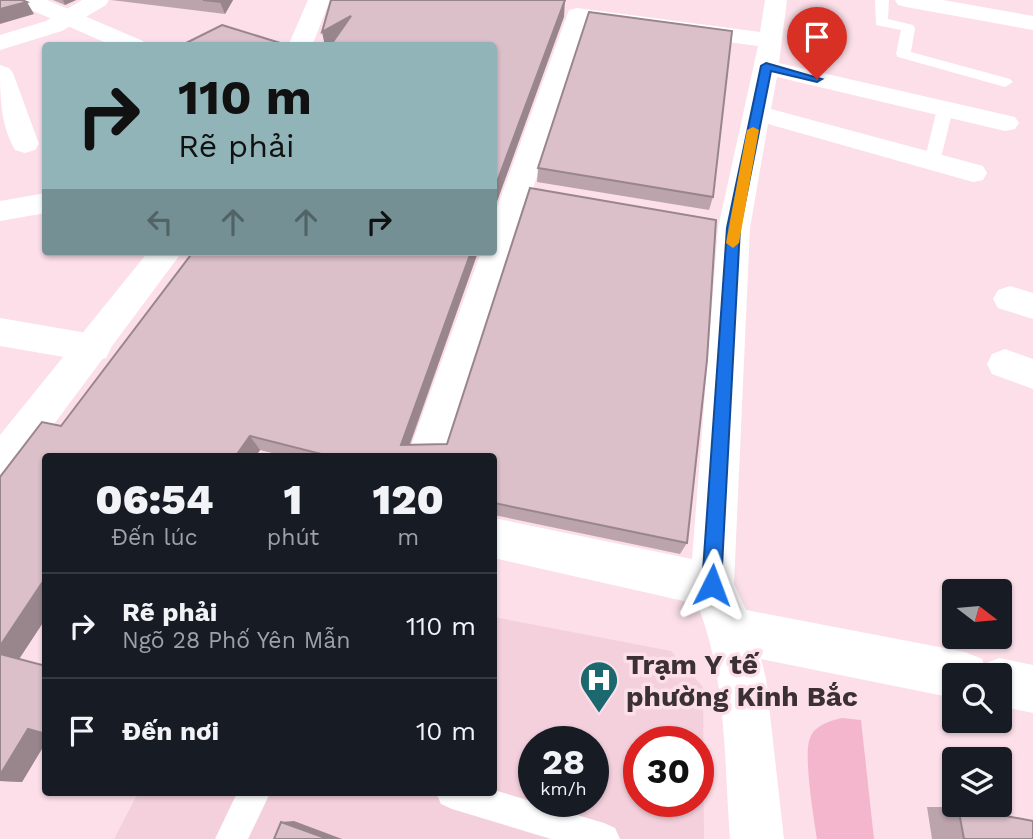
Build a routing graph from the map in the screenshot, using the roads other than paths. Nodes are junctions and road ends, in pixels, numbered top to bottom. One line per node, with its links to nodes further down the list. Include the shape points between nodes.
1 (28, 0): 7 (street)
2 (98, 0): 7 (street)
3 (319, 0): 10 (street)
4 (776, 0): 12 (street)
5 (882, 0): 14 (lane, via 881,22 908,28 903,54)
6 (906, 0): 8 (street)
7 (72, 18): 9 (street); 11 (street)
8 (1033, 23)
9 (125, 42)
10 (302, 42)
11 (0, 43)
12 (769, 54): 15 (street); 16 (street); 26 (street, via 577,15 532,193)
13 (0, 73): 18 (street)
14 (1005, 82)
15 (944, 109): 17 (street); 19 (lane)
16 (757, 113): 19 (street); 29 (street, via 720,225)
17 (1005, 123)
18 (25, 144)
19 (932, 162): 20 (street)
20 (973, 173)
21 (42, 203): 22 (street)
22 (0, 211)
23 (163, 256): 25 (street)
24 (0, 332): 25 (street)
25 (93, 348): 27 (street)
26 (429, 453)
27 (0, 465)
28 (497, 539): 29 (street)
29 (712, 585): 30 (street)
30 (731, 630): 31 (street); 38 (street, via 742,679)
31 (942, 671)
32 (1012, 685): 33 (street)
33 (1033, 689)
34 (252, 796): 36 (lane)
35 (462, 796): 37 (lane)
36 (231, 839)
37 (604, 839)
38 (758, 839)

